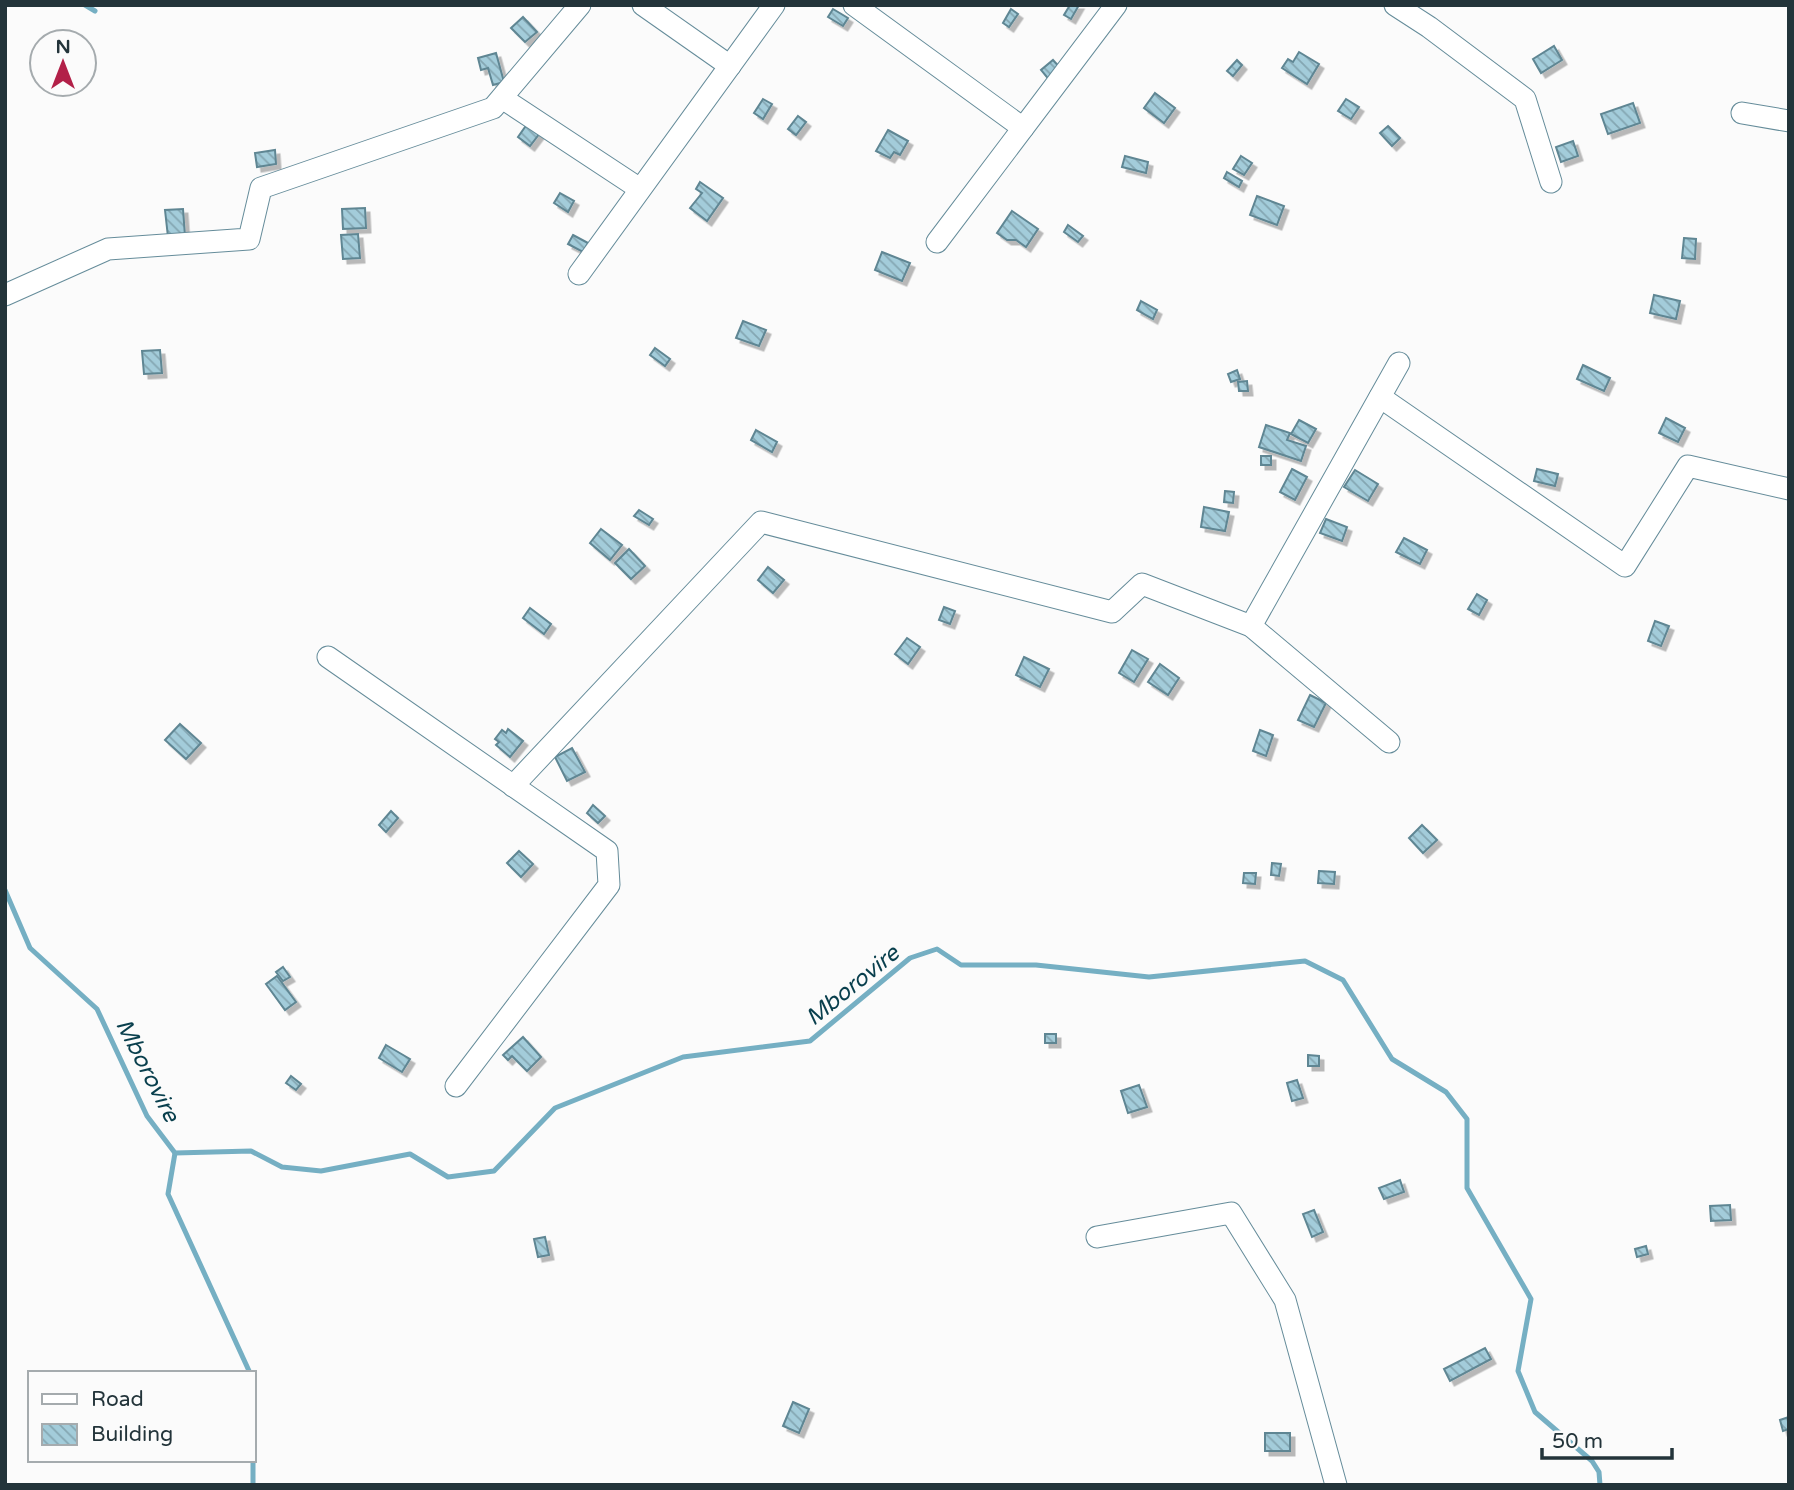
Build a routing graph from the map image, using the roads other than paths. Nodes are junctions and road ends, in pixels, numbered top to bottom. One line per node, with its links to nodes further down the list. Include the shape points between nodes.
1 (580, 5): 8 (street)
2 (643, 5): 7 (street)
3 (774, 5): 7 (street)
4 (854, 5): 11 (street)
5 (1116, 5): 11 (street)
6 (1395, 5): 12 (street, via 1525,99)
7 (730, 66): 13 (street)
8 (502, 98): 13 (street); 16 (street, via 493,108 261,188 249,239 108,249)
9 (1742, 113): 10 (street)
10 (1789, 121)
11 (1023, 128): 14 (street)
12 (1551, 182)
13 (640, 189): 15 (street)
14 (937, 242)
15 (579, 274)
16 (5, 295)
17 (1399, 363): 18 (street)
18 (1380, 397): 19 (street, via 1625,566 1688,466); 20 (street)
19 (1789, 489)
20 (1251, 626): 22 (street); 23 (street, via 1142,584 1112,612 761,522)
21 (328, 657): 23 (street)
22 (1389, 742)
23 (513, 786): 24 (street, via 607,851 609,886)
24 (456, 1086)
25 (1097, 1237): 26 (street, via 1231,1213 1285,1300)
26 (1336, 1485)

